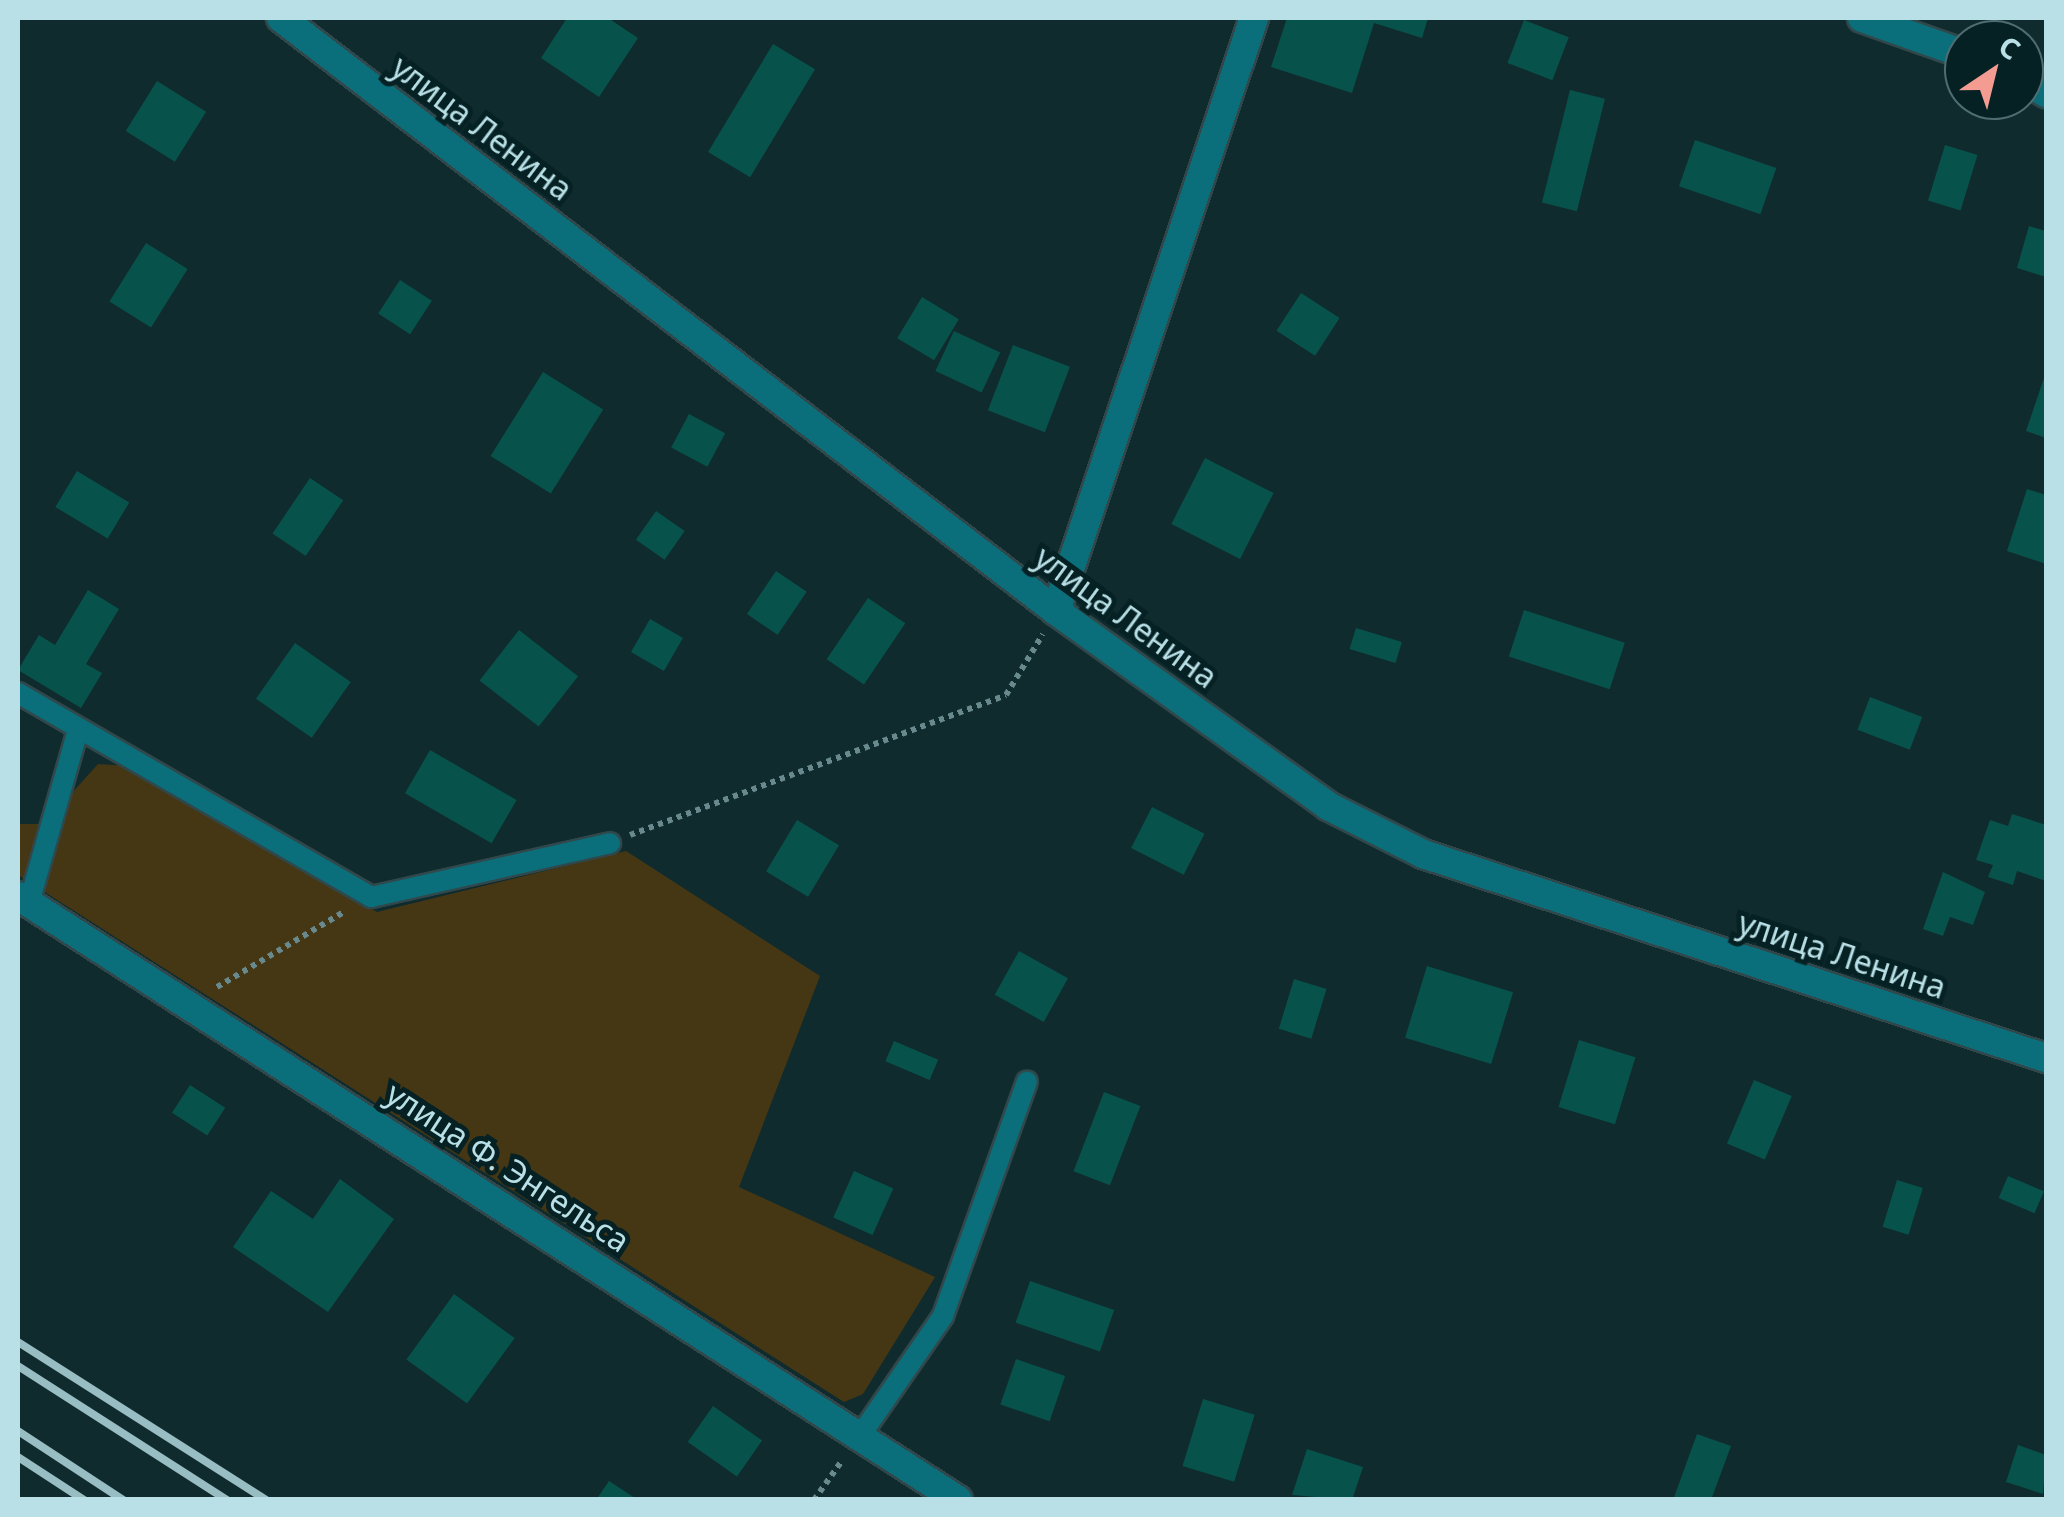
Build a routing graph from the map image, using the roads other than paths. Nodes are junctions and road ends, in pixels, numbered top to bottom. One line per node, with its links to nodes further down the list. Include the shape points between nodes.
1 (281, 18): 5 (street, улица Ленина)
2 (1254, 18): 5 (street)
3 (1862, 18): 4 (street)
4 (1944, 47)
5 (1056, 611): 10 (street, улица Ленина, via 1328,806 1423,854)
6 (18, 693): 7 (lane)
7 (78, 730): 8 (lane, via 371,897); 9 (lane)
8 (610, 843)
9 (23, 900): 12 (street, улица Ф. Энгельса)
10 (2046, 1058)
11 (1027, 1082): 12 (lane, via 942,1316)
12 (860, 1436): 13 (street, улица Ф. Энгельса)
13 (958, 1500)

